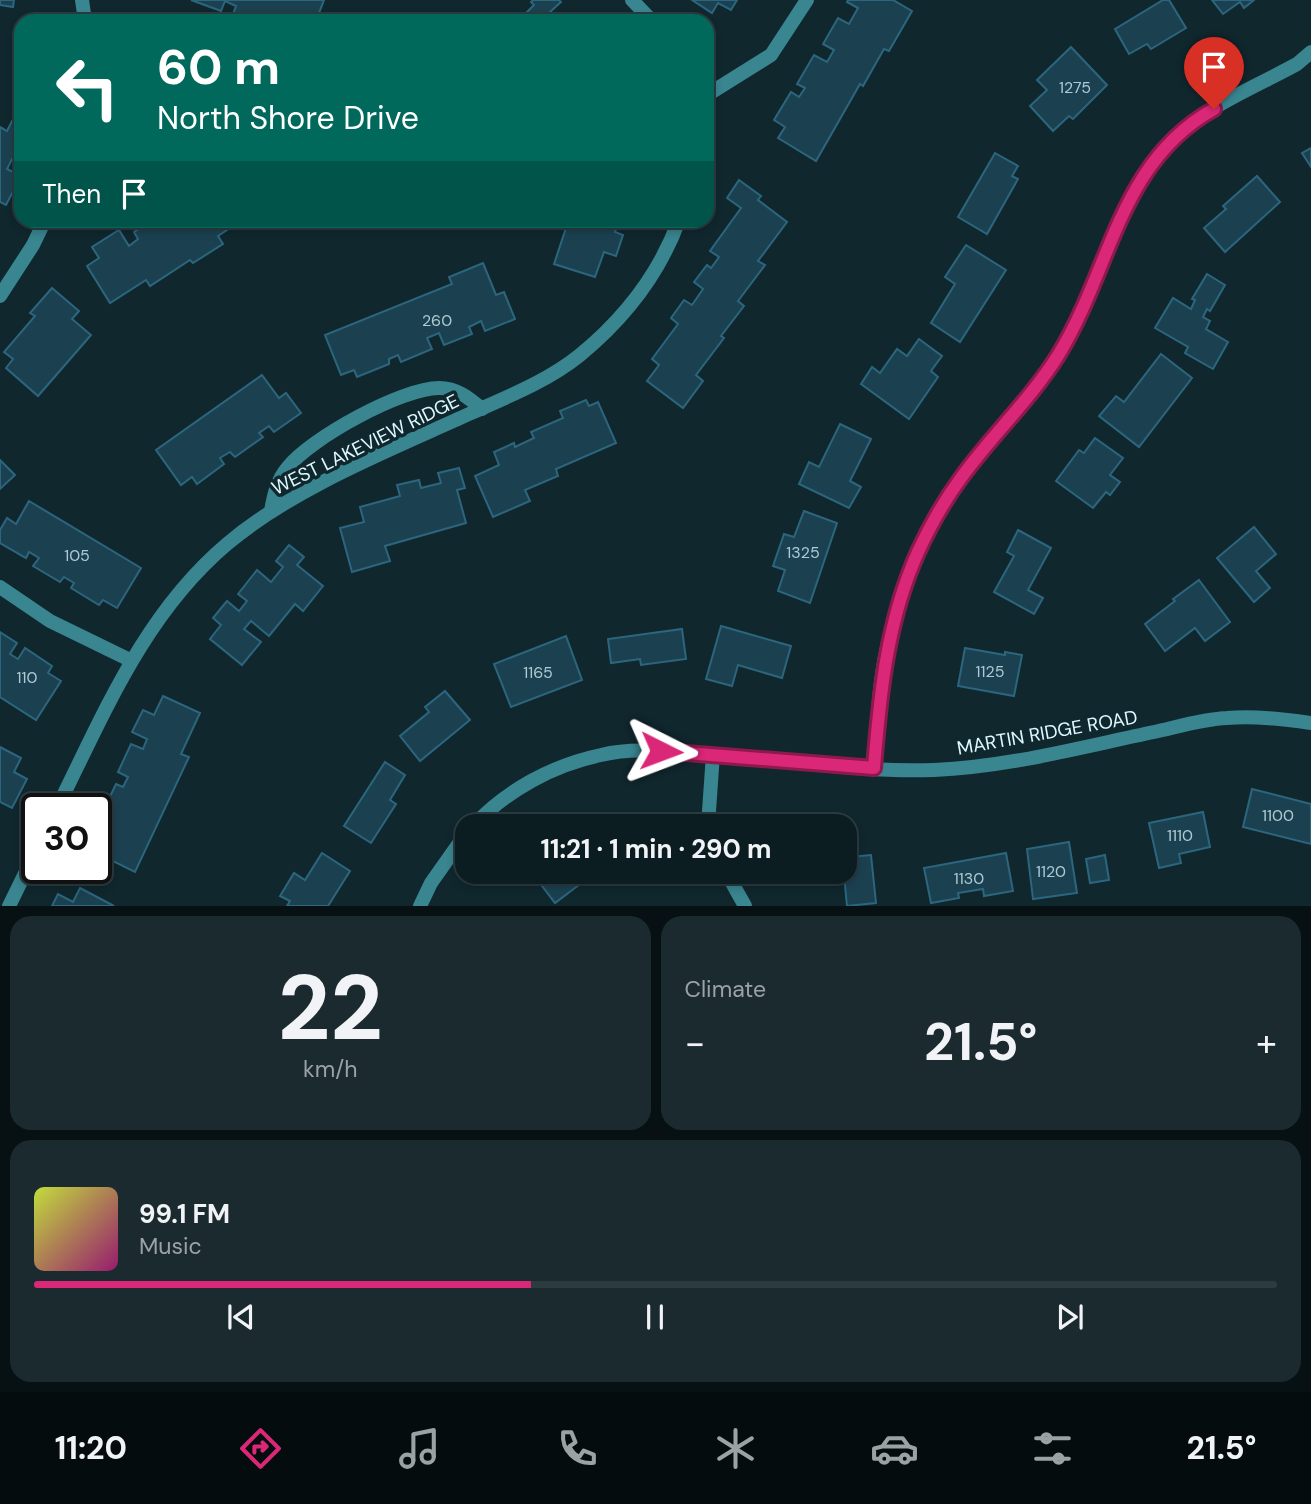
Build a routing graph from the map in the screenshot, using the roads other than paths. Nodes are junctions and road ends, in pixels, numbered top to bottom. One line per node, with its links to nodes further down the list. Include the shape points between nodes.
1 (632, 0): 3 (street)
2 (807, 0): 5 (street, via 771,55)
3 (645, 14)
4 (1311, 52): 15 (street, via 1194,121 1149,166 1059,354 961,478 918,552 887,648)
5 (714, 91)
6 (41, 228): 8 (street)
7 (676, 228): 9 (street, WEST LAKEVIEW RIDGE, via 653,277 618,320 568,363)
8 (0, 296)
9 (482, 409): 10 (street, WEST LAKEVIEW RIDGE, via 365,461); 10 (street, via 461,392 439,388 369,411 330,433 289,465 275,487)
10 (271, 511): 12 (street, WEST LAKEVIEW RIDGE, via 190,578)
11 (0, 587): 12 (street, via 50,621)
12 (130, 660): 16 (street, WEST LAKEVIEW RIDGE)
13 (1311, 723): 15 (street, MARTIN RIDGE ROAD, via 1223,718 993,765 934,770)
14 (713, 754): 15 (street, MARTIN RIDGE ROAD); 17 (street, MARTIN RIDGE ROAD, via 636,750 601,755 541,776); 18 (street)
15 (874, 768)
16 (64, 793)
17 (487, 814)
18 (709, 814)
19 (455, 849): 23 (street)
20 (21, 881): 22 (street)
21 (733, 884): 24 (street)
22 (9, 905)
23 (420, 905)
24 (745, 905)

